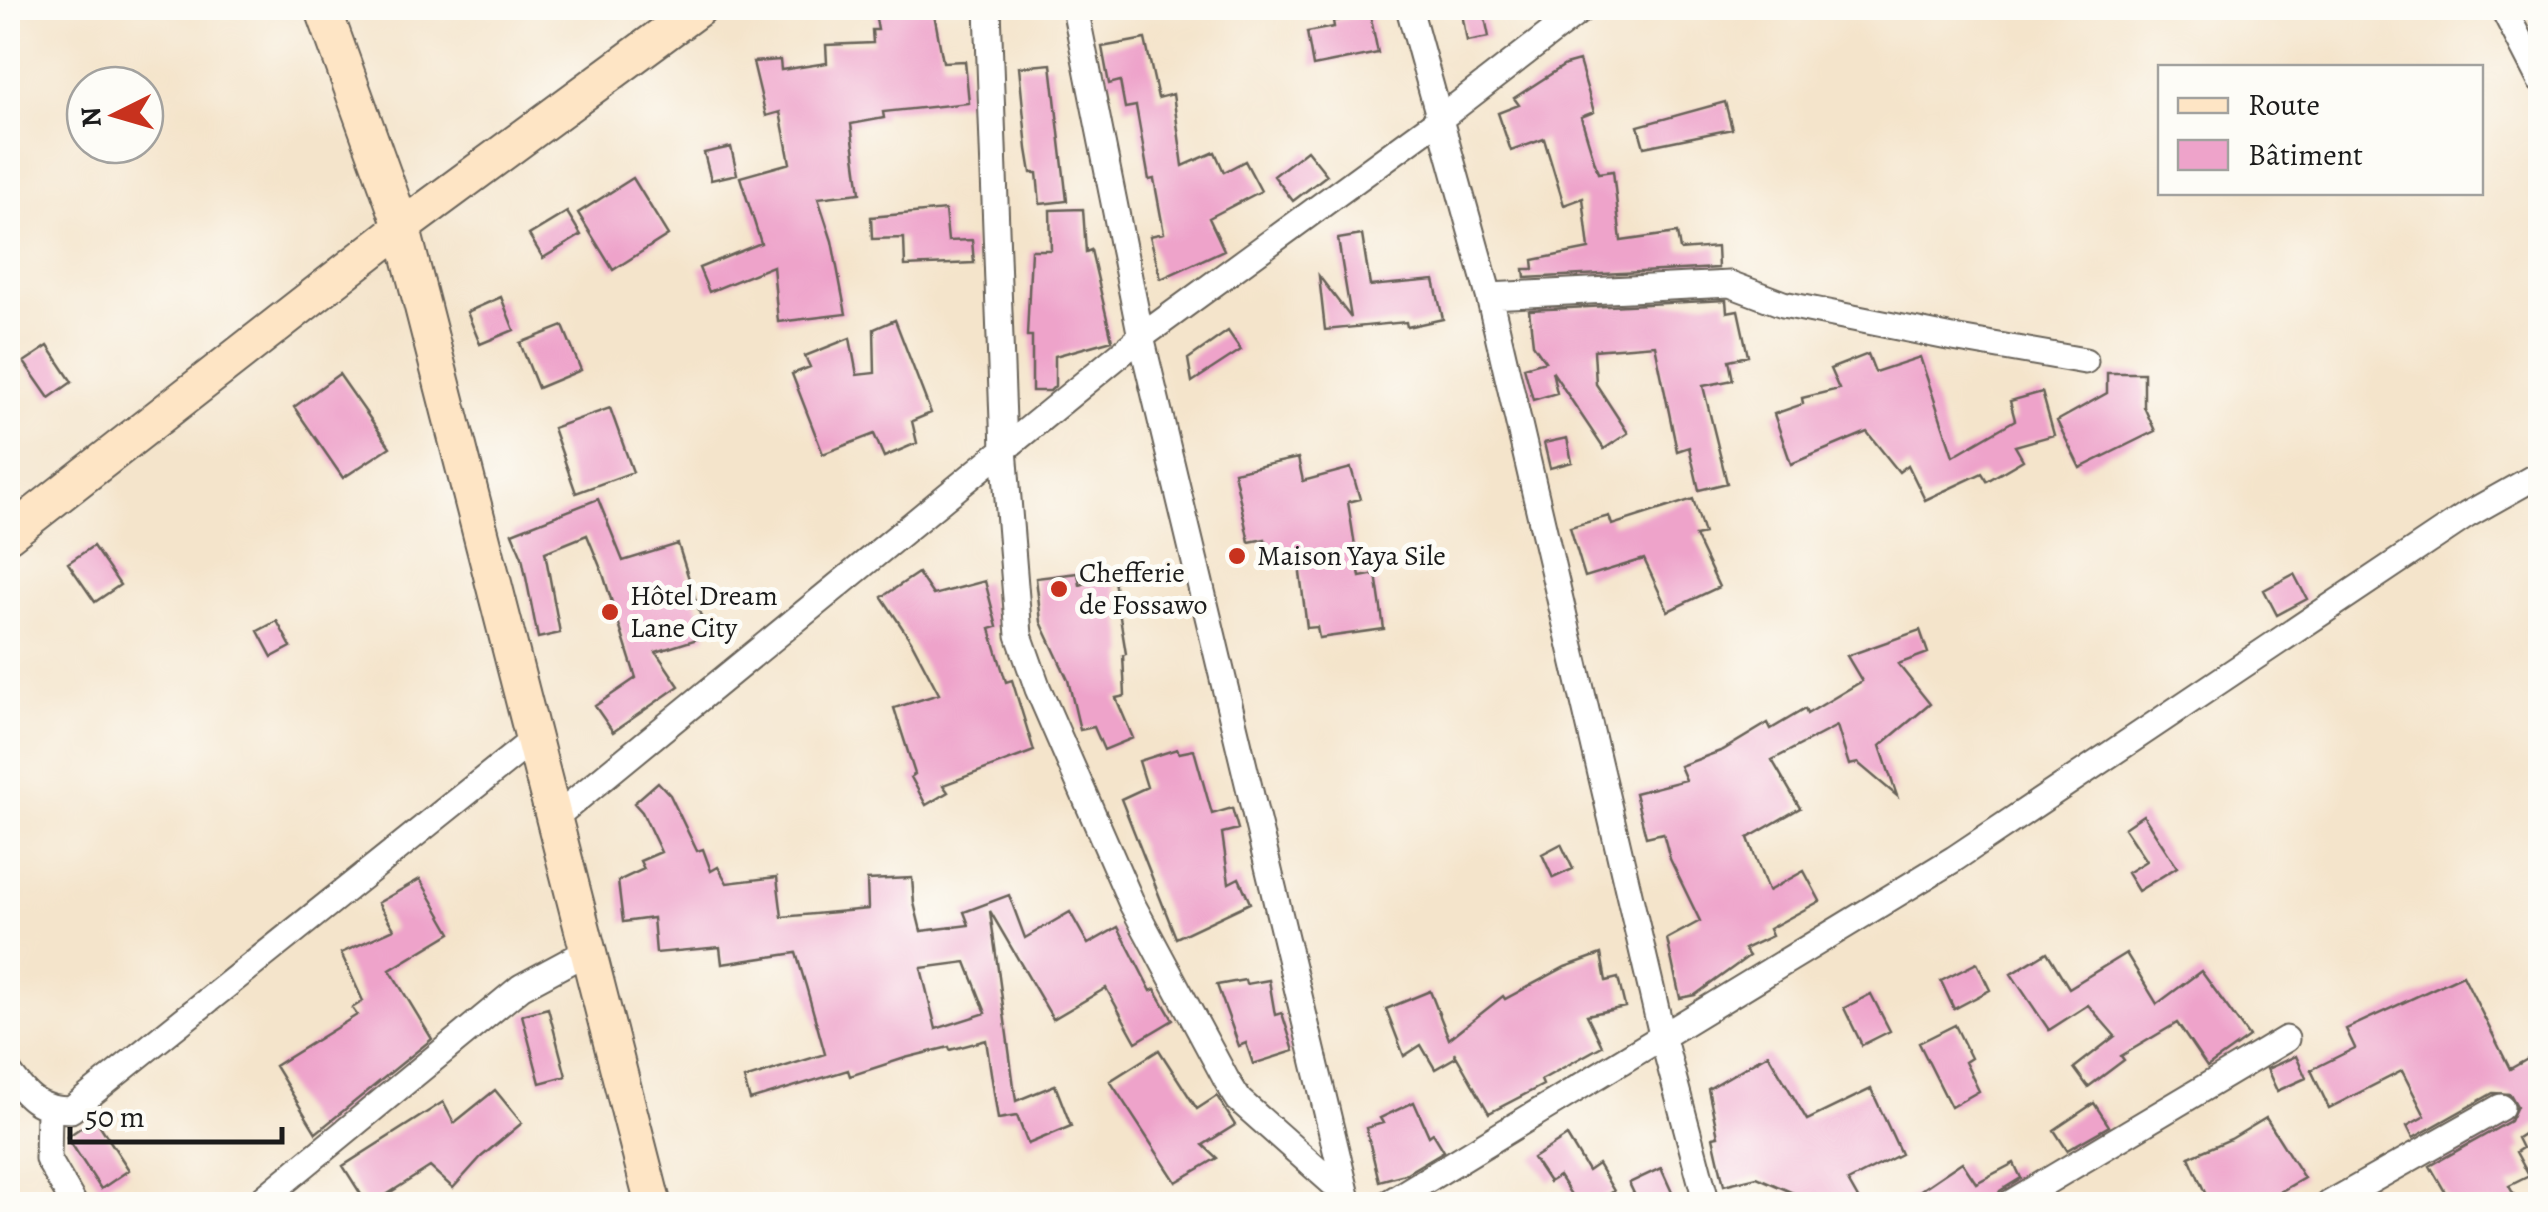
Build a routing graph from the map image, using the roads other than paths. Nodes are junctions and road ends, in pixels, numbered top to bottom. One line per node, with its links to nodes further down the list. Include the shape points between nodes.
1 (324, 8): 10 (street)
2 (699, 8): 10 (street)
3 (988, 8): 14 (street)
4 (1075, 8): 12 (street)
5 (1409, 8): 9 (street)
6 (1583, 8): 9 (street)
7 (2502, 8): 8 (street)
8 (2540, 80)
9 (1440, 118): 11 (street); 12 (street)
10 (402, 228): 16 (street); 17 (street)
11 (1489, 296): 13 (street, via 1730,284 1783,304); 20 (street)
12 (1141, 337): 14 (street); 25 (street)
13 (2085, 361)
14 (1004, 449): 18 (street); 25 (street, via 1019,635 1132,904 1239,1100)
15 (2540, 474): 20 (street, via 2466,515 1954,860)
16 (8, 535)
17 (534, 739): 18 (street); 24 (street, via 70,1110)
18 (554, 818): 19 (street)
19 (588, 951): 27 (street, via 521,986); 28 (street)
20 (1663, 1039): 29 (street); 30 (street)
21 (2286, 1039): 31 (street)
22 (8, 1071): 24 (street, via 28,1098)
23 (2502, 1107): 32 (street)
24 (49, 1110): 26 (street, via 48,1159)
25 (1348, 1200)
26 (74, 1204)
27 (257, 1204)
28 (652, 1204)
29 (1387, 1204)
30 (1707, 1204)
31 (2009, 1204)
32 (2330, 1204)

